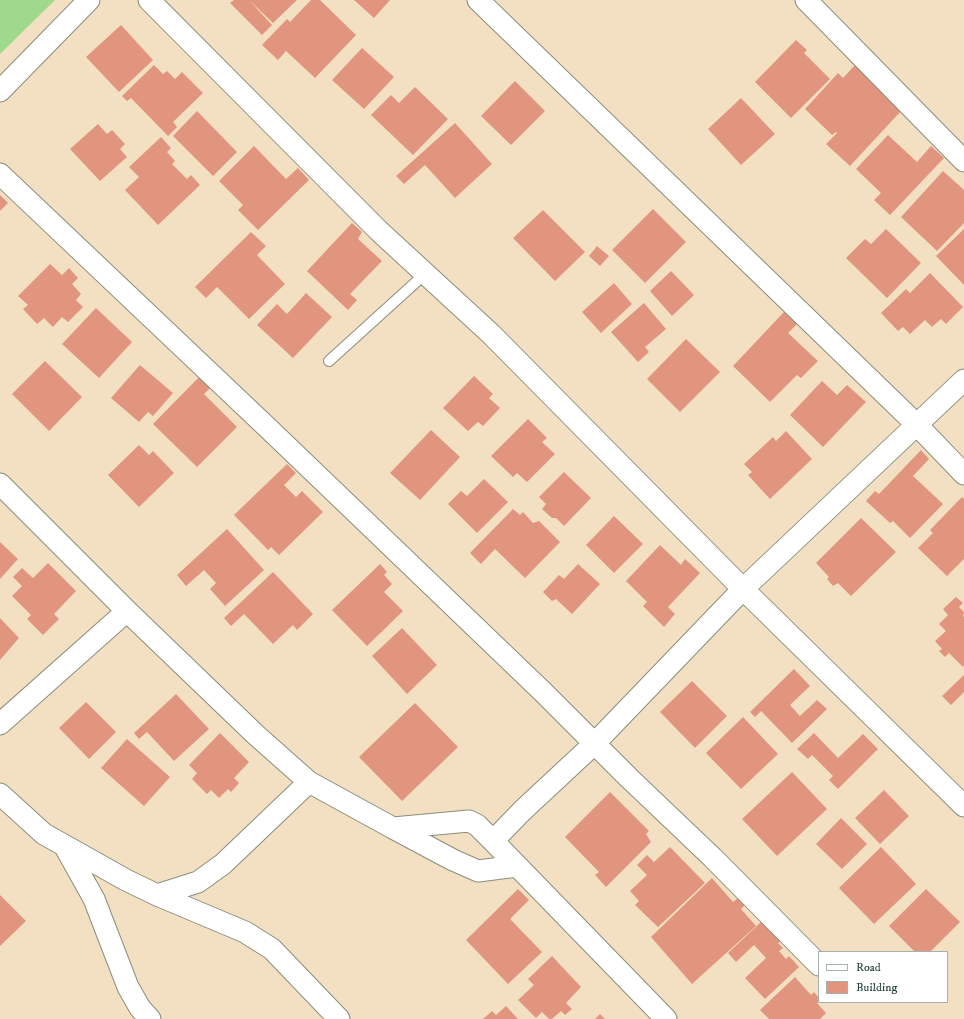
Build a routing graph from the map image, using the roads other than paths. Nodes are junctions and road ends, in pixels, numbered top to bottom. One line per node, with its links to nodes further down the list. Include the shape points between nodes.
1 (89, 0): 5 (street)
2 (149, 0): 8 (street, via 379,231)
3 (478, 0): 11 (street)
4 (806, 0): 6 (street)
5 (0, 91)
6 (964, 161)
7 (0, 174): 17 (street)
8 (426, 273): 9 (lane); 14 (street, via 492,335)
9 (329, 361)
10 (964, 380): 11 (street)
11 (916, 424): 12 (street); 14 (street)
12 (964, 474)
13 (0, 484): 15 (street)
14 (743, 589): 17 (street); 20 (street)
15 (127, 611): 16 (street); 18 (street, via 256,735)
16 (0, 724)
17 (595, 743): 22 (street); 26 (street)
18 (309, 782): 21 (street); 25 (street, via 223,864 198,882)
19 (0, 794): 23 (street, via 44,834)
20 (964, 806)
21 (393, 828): 22 (street, via 469,821); 24 (street, via 478,871)
22 (493, 841): 24 (street)
23 (65, 847): 25 (street); 27 (street, via 94,899)
24 (517, 866): 29 (street)
25 (157, 895): 28 (street, via 246,932 272,949)
26 (818, 964)
27 (140, 1015)
28 (338, 1019)
29 (666, 1019)

